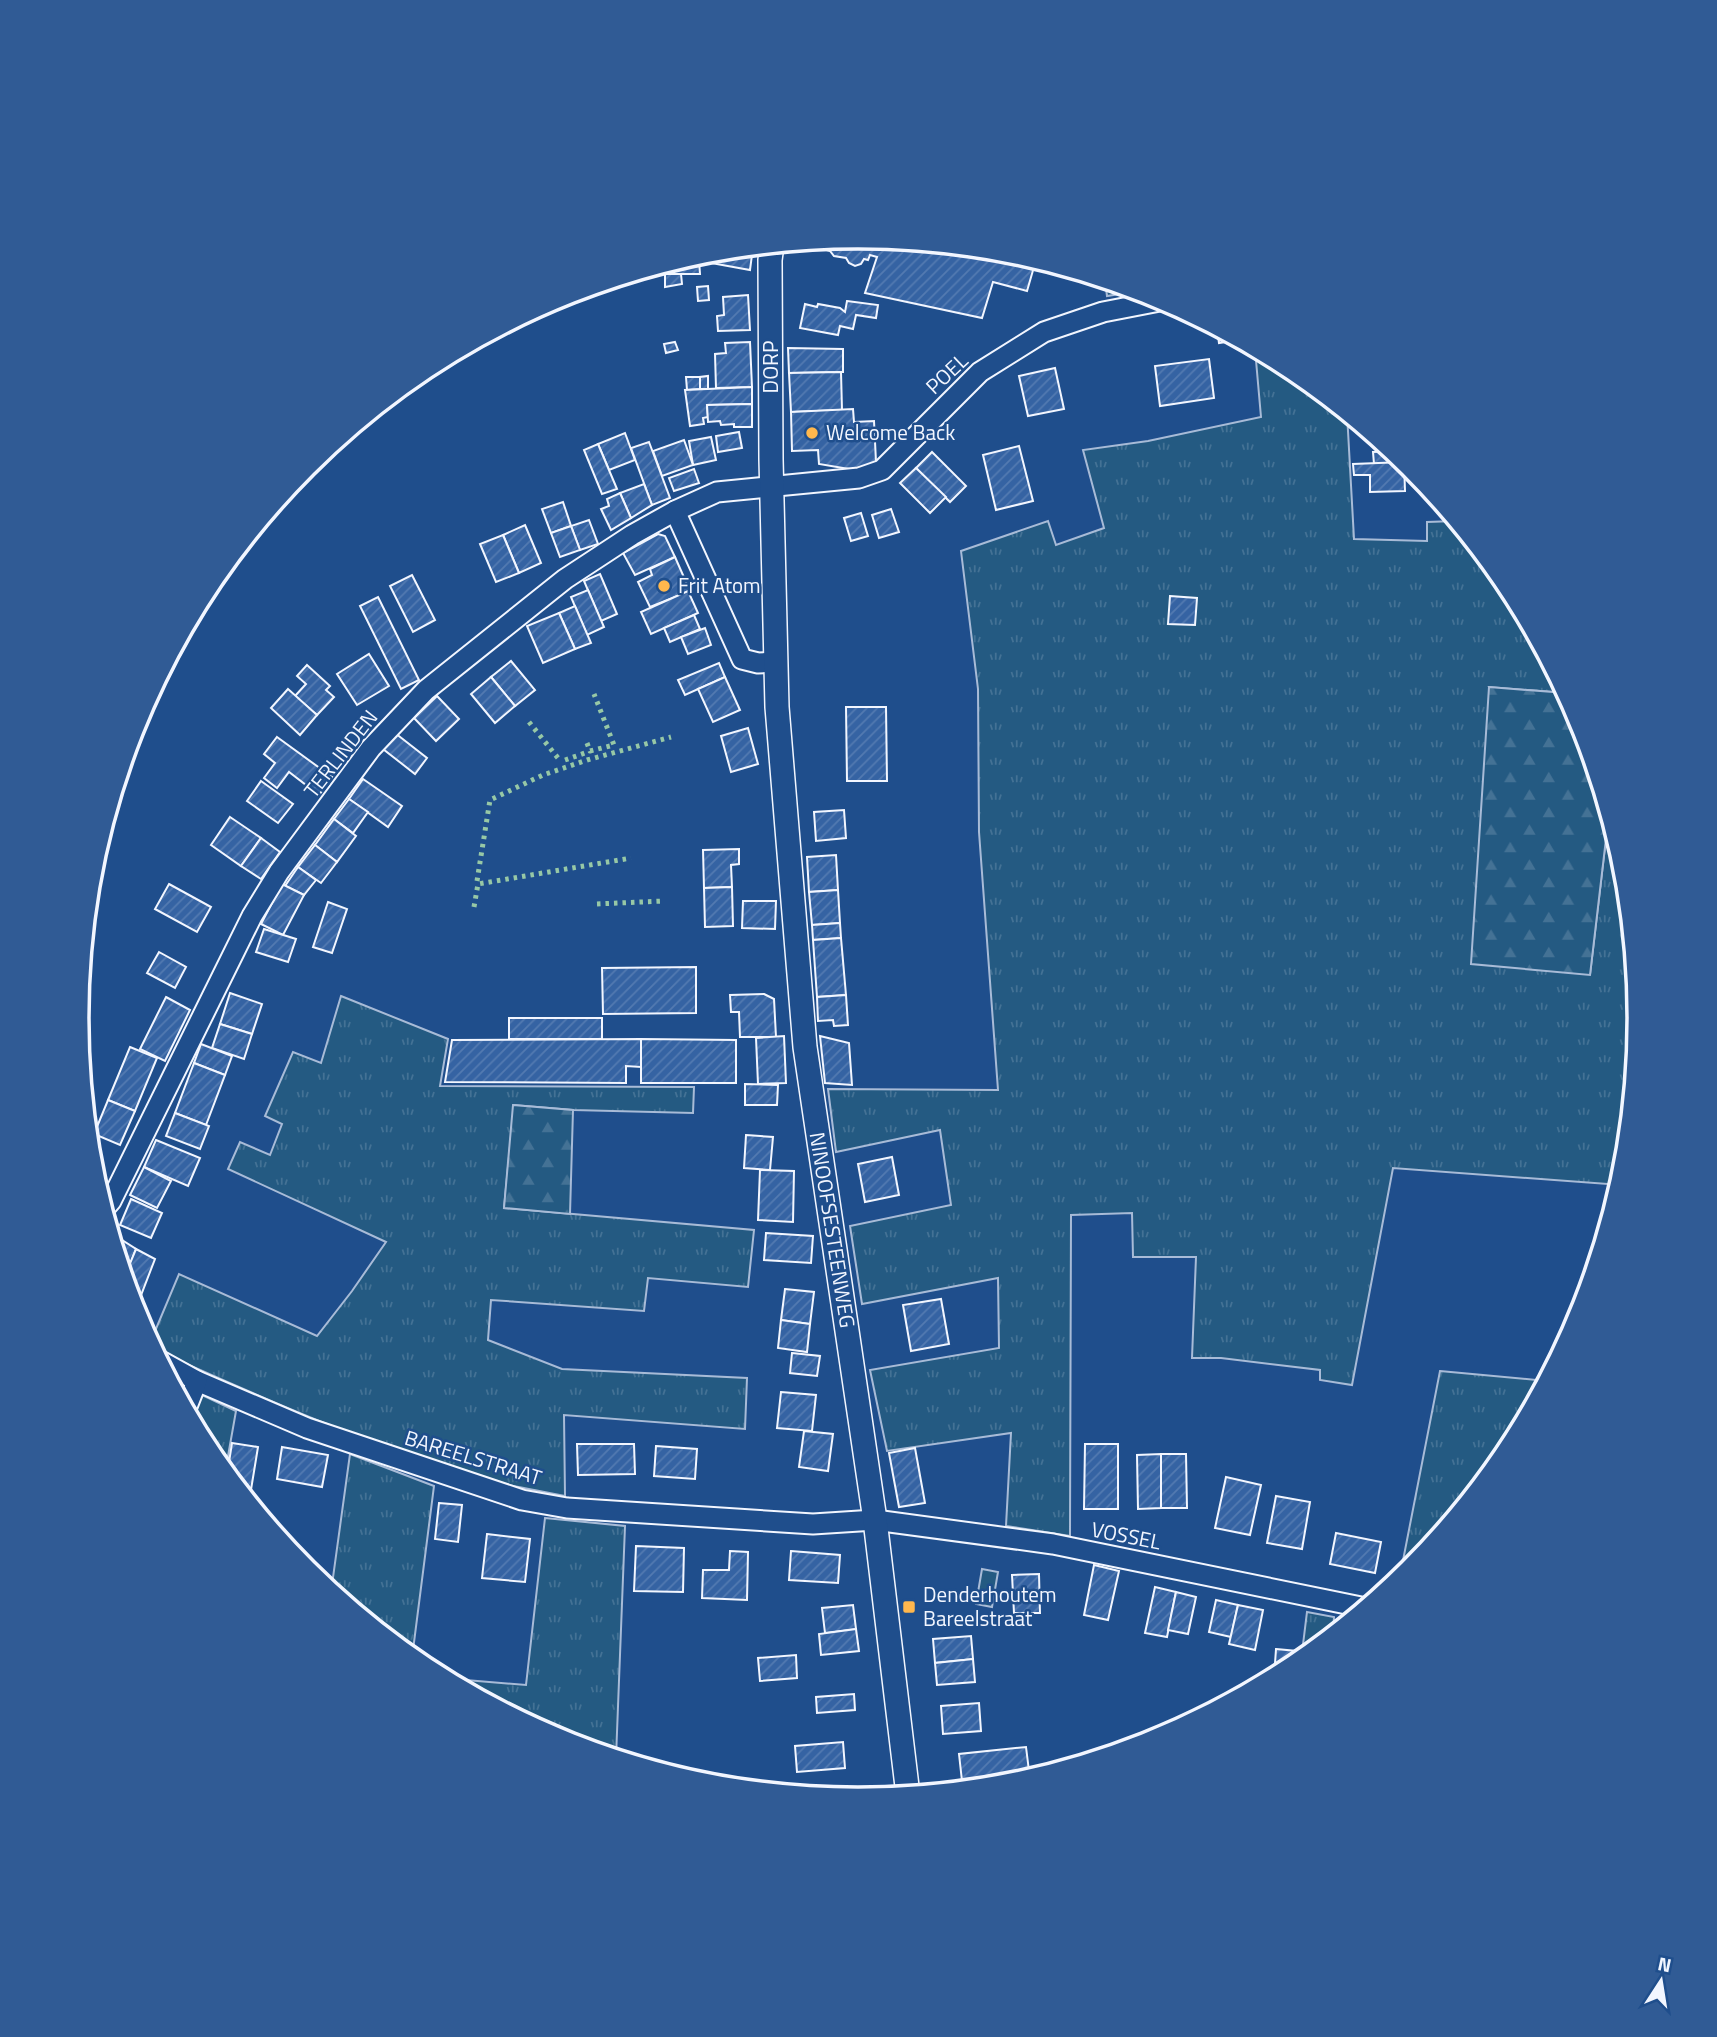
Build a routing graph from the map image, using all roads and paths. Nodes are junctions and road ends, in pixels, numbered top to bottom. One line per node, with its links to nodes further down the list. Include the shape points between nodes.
1 (771, 255): 3 (street, DORP)
2 (1143, 304): 3 (street, POEL, via 1044,332 980,372 882,470 859,478)
3 (771, 488): 4 (street, TERLINDEN, via 717,492); 5 (street, NINOOFSESTEENWEG)
4 (675, 511): 5 (street, via 742,659); 6 (street, TERLINDEN, via 565,579 500,629 426,690 371,748 252,915)
5 (776, 662): 10 (street, NINOOFSESTEENWEG, via 804,1047)
6 (111, 1201)
7 (174, 1368): 8 (street, BAREELSTRAAT)
8 (197, 1381): 9 (street); 10 (street, BAREELSTRAAT, via 307,1428 522,1500 567,1508 813,1524)
9 (190, 1399)
10 (876, 1520): 11 (street, VOSSEL, via 1053,1544); 12 (street, NINOOFSESTEENWEG)
11 (1355, 1606)
12 (907, 1786)

